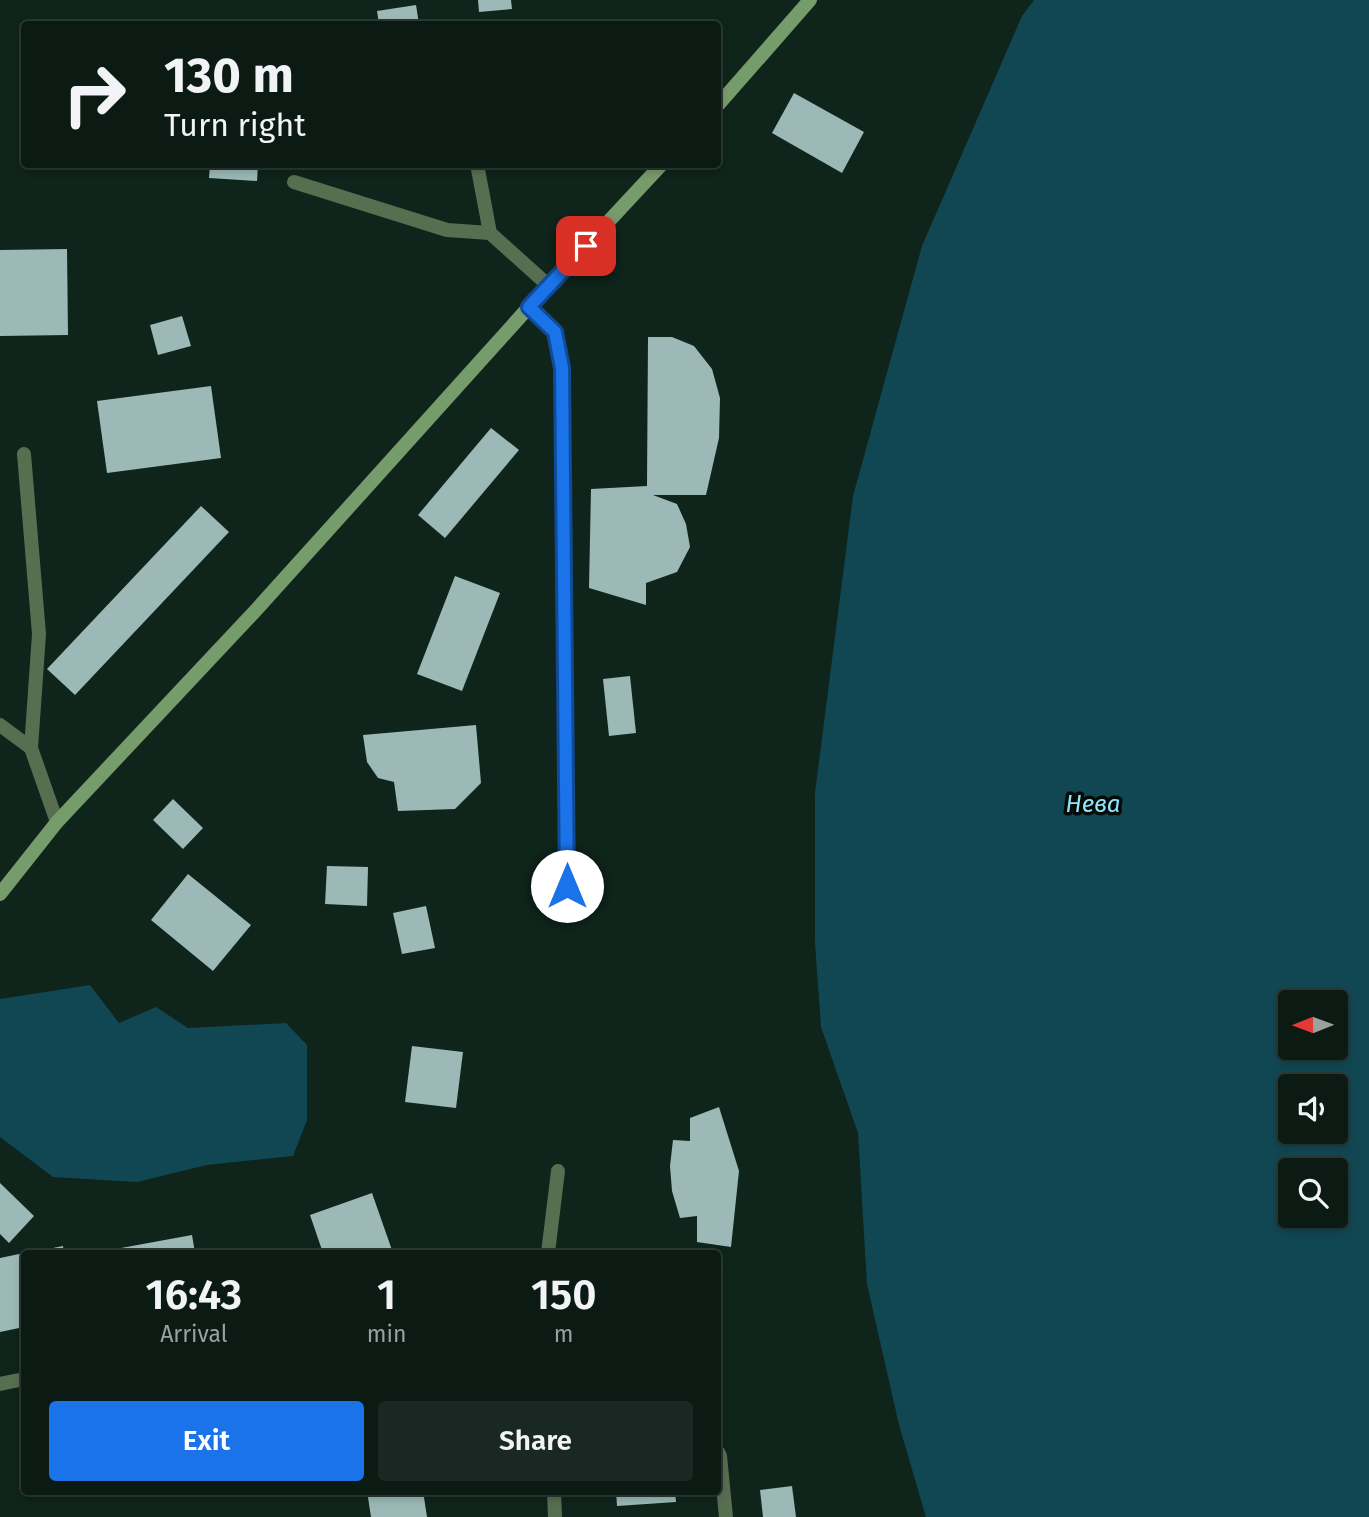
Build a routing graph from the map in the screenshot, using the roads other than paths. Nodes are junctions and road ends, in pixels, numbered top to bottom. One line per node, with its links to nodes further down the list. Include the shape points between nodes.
1 (810, 0): 2 (main road)
2 (721, 102)
3 (478, 168): 6 (street)
4 (658, 168): 7 (main road)
5 (294, 182): 6 (street, via 447,230)
6 (490, 233): 7 (street)
7 (549, 286): 8 (main road)
8 (529, 307): 12 (main road, via 257,609); 13 (street, via 555,332 562,368)
9 (24, 454): 11 (street, via 39,634)
10 (0, 725): 11 (street)
11 (31, 748): 12 (street)
12 (57, 822): 14 (main road)
13 (567, 886)
14 (0, 894)
15 (558, 1171): 16 (street)
16 (548, 1250)
17 (21, 1380): 18 (street)
18 (0, 1384)
19 (721, 1466): 22 (street)
20 (554, 1495): 21 (street)
21 (555, 1517)
22 (726, 1517)

